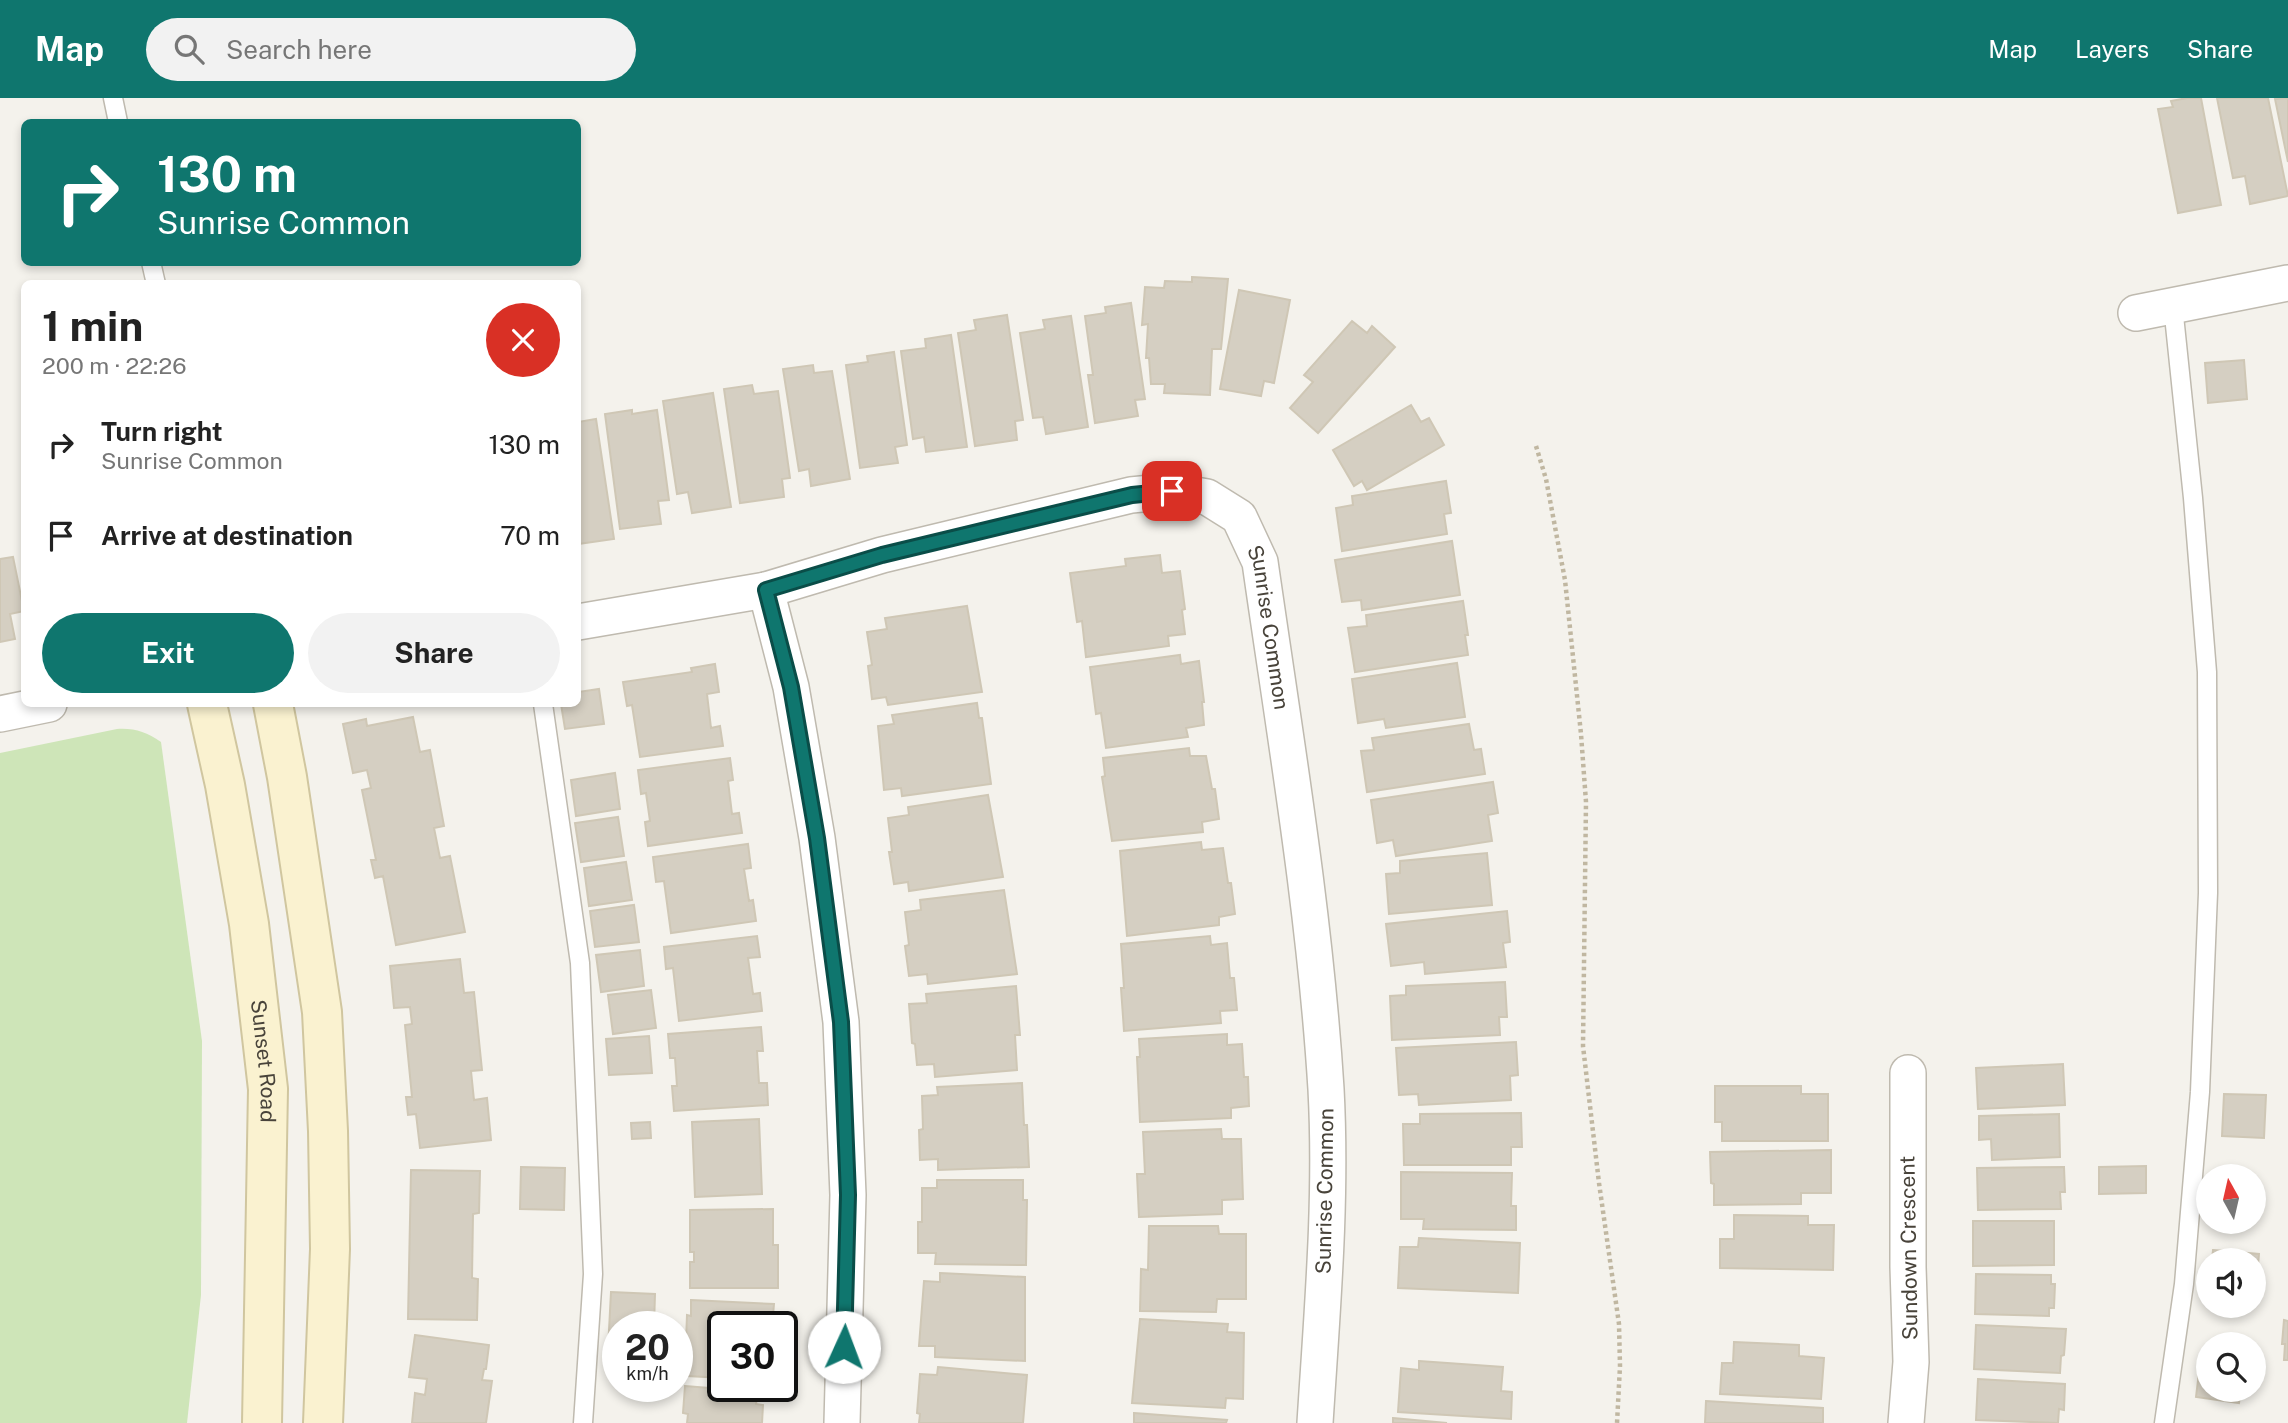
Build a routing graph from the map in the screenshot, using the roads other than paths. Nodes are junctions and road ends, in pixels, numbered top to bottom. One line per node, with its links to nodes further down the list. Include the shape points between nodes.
1 (113, 98): 2 (lane)
2 (117, 119)
3 (2288, 283): 4 (street)
4 (2174, 306): 5 (street); 20 (lane, via 2207,672 2208,893 2200,1092 2185,1284)
5 (2136, 313)
6 (766, 590): 7 (street, Sunrise Common); 17 (street, via 791,687 841,1022 848,1195); 18 (street, Sunrise Common, via 882,555 1132,495 1172,491 1207,497 1239,517 1260,562 1314,942 1326,1092 1327,1229)
7 (581, 621)
8 (34, 707): 12 (street)
9 (208, 707): 14 (street, Sunset Road, via 249,924 268,1089)
10 (274, 707): 15 (street, via 322,1012 330,1249)
11 (543, 707): 16 (lane, via 580,963 593,1274)
12 (0, 714)
13 (1908, 1073): 19 (street, Sundown Crescent, via 1911,1362)
14 (262, 1423)
15 (323, 1423)
16 (583, 1423)
17 (842, 1423)
18 (1315, 1423)
19 (1906, 1423)
20 (2164, 1423)

